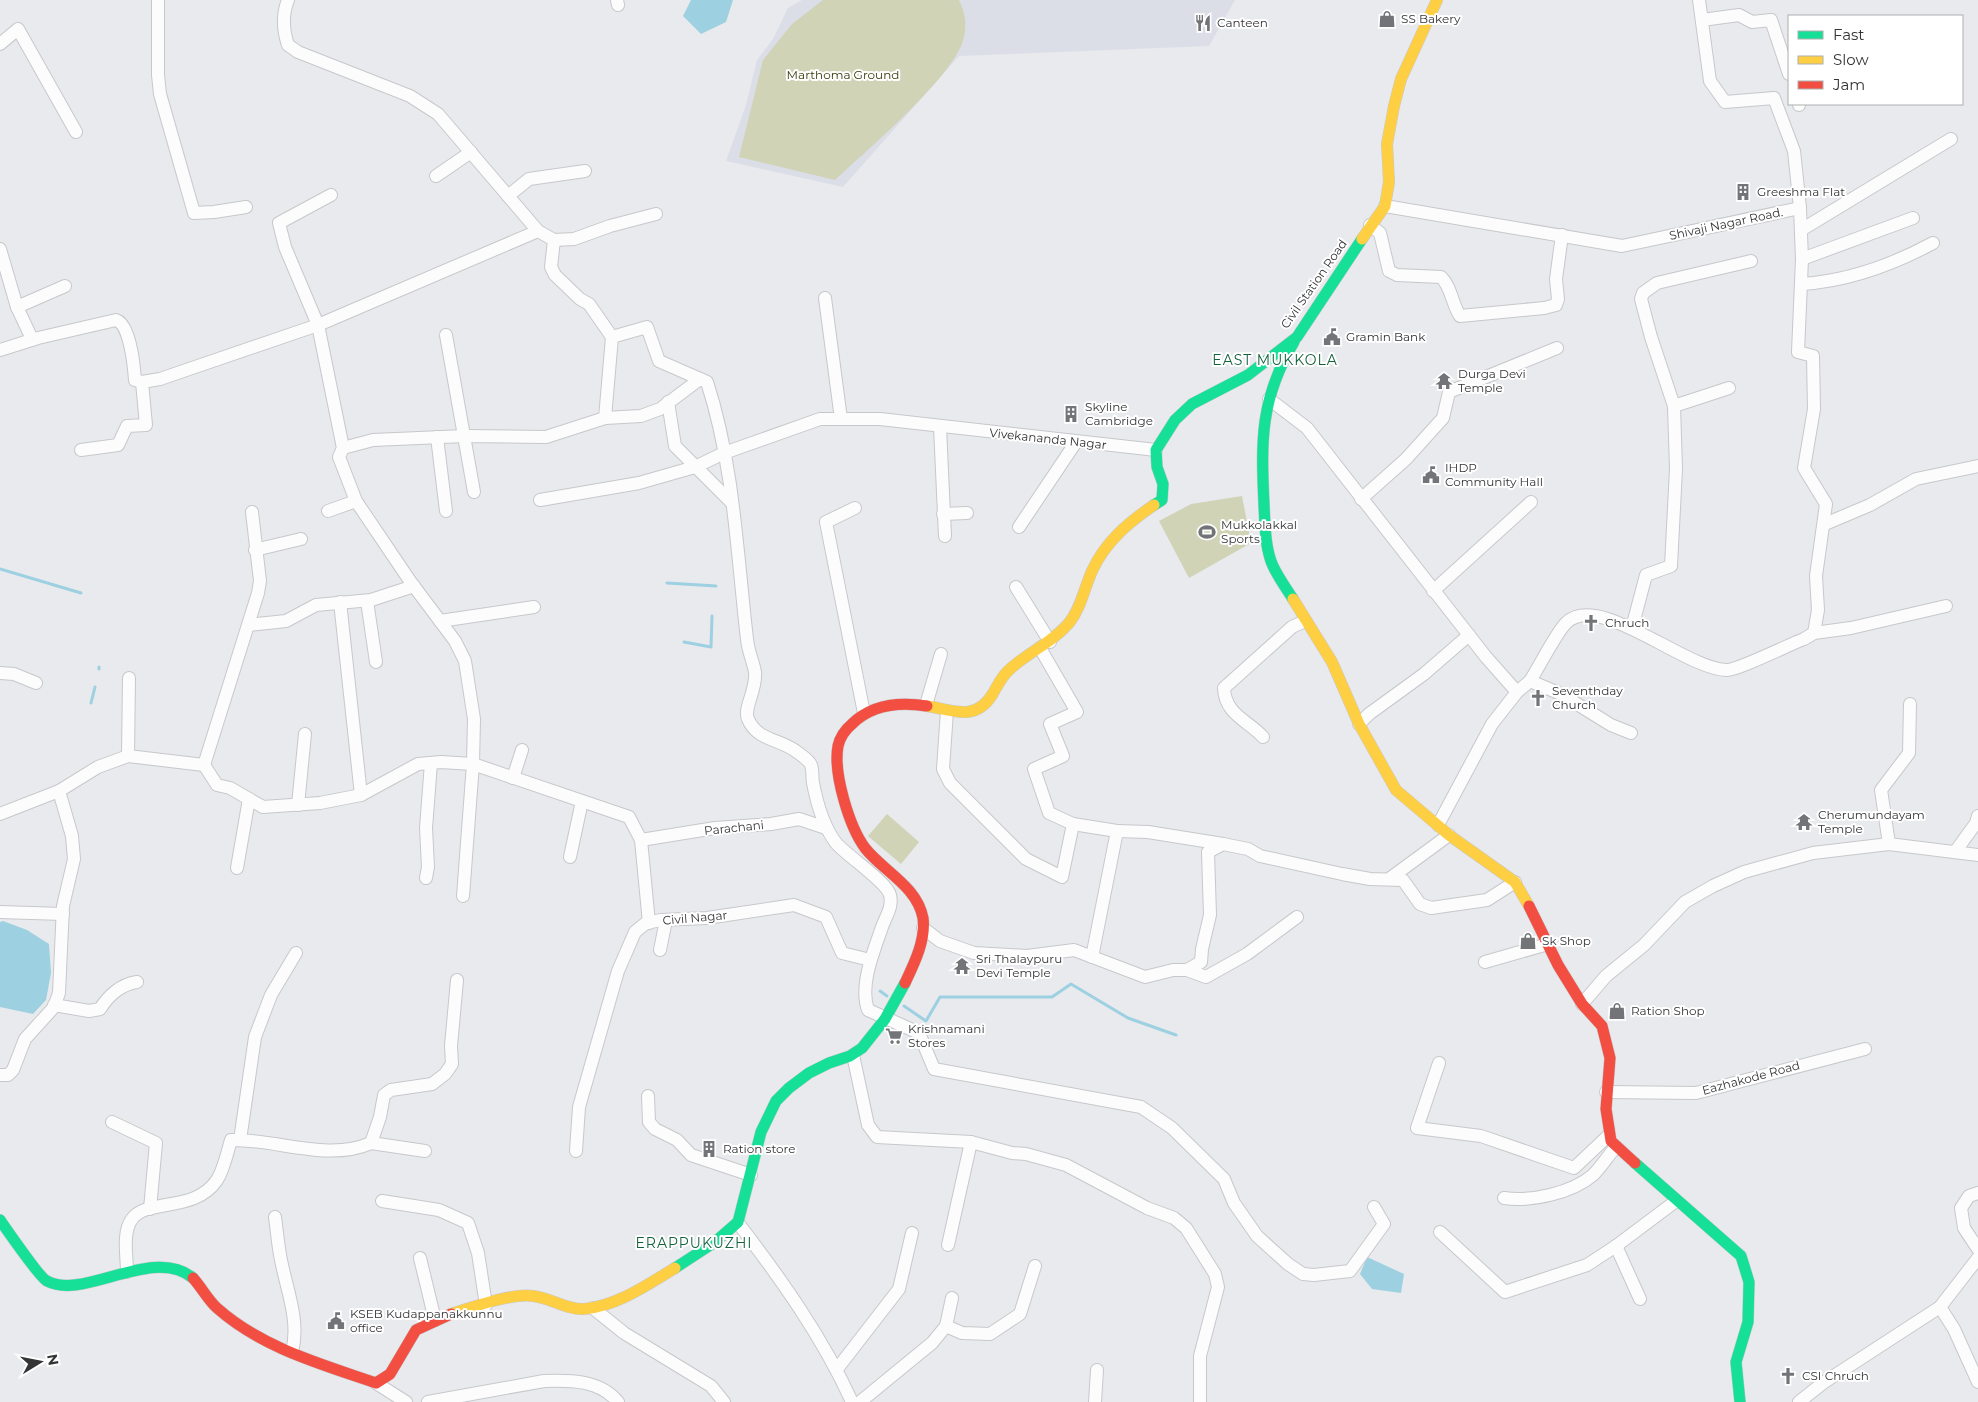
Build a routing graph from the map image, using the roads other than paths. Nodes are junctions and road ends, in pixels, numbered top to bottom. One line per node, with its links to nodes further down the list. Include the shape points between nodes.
1 (158, 0): 16 (street, via 160,94 194,212)
2 (288, 0): 10 (street, via 284,24 288,45 298,52 410,96 438,114)
3 (1438, 0): 15 (main road, Civil Station Road, via 1402,79 1394,106 1387,144 1389,182)
4 (1699, 0): 5 (street, Shivaji Nagar Road.)
5 (1702, 20): 7 (street, via 1739,15 1752,22 1772,20); 17 (street, Shivaji Nagar Road., via 1710,81 1725,102 1774,98 1794,151)
6 (0, 44): 8 (street, via 18,29)
7 (1788, 71)
8 (76, 132)
9 (1951, 139): 21 (street)
10 (471, 152): 12 (street); 14 (street)
11 (585, 171): 14 (street, via 529,179)
12 (436, 176)
13 (331, 195): 33 (street, via 279,223 285,247)
14 (508, 196): 22 (street)
15 (1385, 206): 20 (main road, Civil Station Road); 23 (street, Shivaji Nagar Road.)
16 (246, 207)
17 (1800, 208): 21 (street); 23 (street, Shivaji Nagar Road., via 1622,246)
18 (656, 214): 24 (street, via 574,239)
19 (1913, 218): 27 (street)
20 (1370, 225): 23 (street, via 1380,233 1389,271 1397,275 1441,277 1460,316 1556,305); 36 (main road, Civil Station Road)
21 (1801, 230): 27 (street)
22 (538, 231): 24 (street); 33 (street)
23 (1562, 234)
24 (554, 240): 35 (street, via 552,267 555,275 589,304)
25 (1933, 243): 29 (street, via 1906,258 1822,283)
26 (0, 249): 32 (street)
27 (1802, 259): 29 (street)
28 (1751, 261): 45 (street, via 1657,283 1643,293 1641,298 1651,336)
29 (1802, 284): 70 (street, via 1798,352 1813,356 1814,408 1804,468 1826,504)
30 (65, 286): 32 (street)
31 (825, 298): 47 (street)
32 (17, 307): 37 (street)
33 (318, 325): 41 (street, via 160,380); 52 (street)
34 (446, 335): 49 (street)
35 (612, 336): 40 (street, via 647,327 659,361); 46 (street)
36 (1297, 337): 43 (main road, via 1279,367); 54 (main road, Civil Station Road, via 1248,375 1192,404 1175,420)
37 (32, 339): 39 (street); 41 (street, via 119,320 133,356 135,380)
38 (1557, 348): 59 (street, via 1449,392 1443,418 1406,459)
39 (0, 350)
40 (700, 379): 44 (street); 55 (street, via 707,382 709,388)
41 (142, 382): 53 (street, via 146,425 127,426 118,446)
42 (1728, 388): 45 (street)
43 (1269, 399): 59 (street, via 1307,428); 83 (main road, via 1261,449 1265,524 1272,565)
44 (668, 402): 46 (street, via 660,409 641,416); 57 (street, via 675,446)
45 (1674, 406): 85 (street, via 1676,469 1671,566 1646,574)
46 (605, 418): 49 (street, via 546,437)
47 (841, 419): 48 (street, Vivekananda Nagar, via 880,419); 55 (street, Vivekananda Nagar, via 820,419)
48 (940, 427): 51 (street, Vivekananda Nagar); 68 (street)
49 (465, 436): 50 (street); 58 (street)
50 (438, 437): 52 (street, via 373,440); 67 (street)
51 (1076, 442): 54 (street, Vivekananda Nagar); 71 (street)
52 (343, 448): 61 (street, via 339,457)
53 (81, 450)
54 (1156, 450): 88 (main road, via 1163,484 1162,500 1120,531 1107,545 1093,568 1071,621)
55 (724, 453): 57 (street, Vivekananda Nagar); 63 (street)
56 (1978, 466): 70 (street, via 1916,479 1870,505)
57 (695, 467): 60 (street, Vivekananda Nagar, via 640,483); 63 (street)
58 (474, 492)
59 (1361, 499): 77 (street)
60 (540, 500)
61 (356, 501): 65 (street); 75 (street)
62 (1531, 502): 77 (street)
63 (732, 503): 119 (street, via 747,642 756,685 747,718 754,730 794,750 811,764 818,807)
64 (855, 508): 99 (street, via 826,522)
65 (328, 511)
66 (252, 512): 74 (street)
67 (446, 512)
68 (943, 514): 69 (street); 72 (street)
69 (968, 514)
70 (1825, 524): 86 (street, via 1816,576 1818,610)
71 (1019, 527)
72 (945, 536)
73 (301, 538): 74 (street)
74 (255, 550): 84 (street, via 260,581)
75 (414, 586): 78 (street); 82 (street)
76 (1016, 587): 88 (street)
77 (1433, 591): 87 (street)
78 (366, 601): 79 (street); 90 (street)
79 (340, 602): 84 (street, via 316,605 286,621); 111 (street)
80 (1946, 606): 86 (street, via 1851,628)
81 (534, 607): 82 (street)
82 (440, 621): 107 (street, via 465,660 474,720)
83 (1305, 621): 100 (main road, via 1332,662); 103 (street, via 1281,636 1224,688 1231,709 1244,724)
84 (248, 625): 108 (street)
85 (1632, 628): 86 (street, via 1682,656 1728,670); 93 (street, via 1595,615 1579,615 1566,623)
86 (1814, 633)
87 (1469, 635): 95 (street); 100 (street)
88 (1045, 645): 98 (main road, via 1008,671 980,709 972,712); 117 (street, via 1077,712 1050,724 1063,756 1034,769 1049,813)
89 (941, 654): 97 (street)
90 (376, 662)
91 (0, 674): 94 (street, via 14,674)
92 (129, 678): 105 (street)
93 (1530, 681): 95 (street); 101 (street)
94 (36, 683)
95 (1517, 692): 118 (street, via 1492,724)
96 (1910, 704): 124 (street, via 1909,752 1881,790)
97 (926, 705): 98 (main road); 99 (main road, via 892,705)
98 (947, 711): 117 (street, via 943,769 950,783 1026,859 1062,877)
99 (864, 714): 138 (main road, via 851,722 838,742 845,799 858,838 920,904)
100 (1359, 724): 118 (main road, via 1396,790)
101 (1631, 733)
102 (305, 734): 114 (street)
103 (1263, 737)
104 (522, 750): 109 (street)
105 (128, 756): 108 (street); 110 (street, via 98,767)
106 (431, 763): 107 (street); 111 (street, via 418,764); 129 (street)
107 (473, 764): 109 (street); 132 (street)
108 (204, 765): 112 (street, via 217,785)
109 (513, 778): 113 (street)
110 (59, 791): 115 (street); 134 (street, via 70,828 74,859)
111 (361, 795): 114 (street)
112 (249, 799): 114 (street, via 263,807); 128 (street)
113 (582, 801): 122 (street, via 629,817); 127 (street)
114 (298, 805)
115 (0, 814)
116 (1978, 816): 125 (street)
117 (1073, 824): 120 (street)
118 (1438, 825): 121 (main road)
119 (826, 828): 122 (street, Parachani, via 799,818); 143 (street, via 836,844 884,885 890,894 890,912)
120 (1116, 831): 123 (street, via 1148,832); 142 (street)
121 (1450, 835): 130 (street); 131 (main road)
122 (641, 840): 137 (street)
123 (1223, 844): 130 (street, via 1302,866 1370,879); 145 (street, via 1208,852 1210,915 1201,962)
124 (1889, 844): 125 (street); 148 (street, via 1814,852 1744,872 1713,886 1685,902 1644,945 1606,976)
125 (1955, 852): 126 (street)
126 (1978, 855)
127 (570, 858)
128 (237, 868)
129 (426, 878)
130 (1389, 879): 131 (street, via 1403,880 1420,904 1431,908 1487,900)
131 (1515, 882): 139 (main road)
132 (463, 896)
133 (0, 912): 134 (street)
134 (63, 914): 149 (street, via 59,993)
135 (1297, 916): 145 (street, via 1247,954 1206,977)
136 (666, 920): 137 (street, Civil Nagar); 140 (street); 143 (street, Civil Nagar, via 707,918 794,905 826,917 842,953)
137 (649, 923): 164 (street, Civil Nagar, via 635,932 618,971 579,1107)
138 (923, 928): 142 (street, via 940,941 974,953 1027,956 1074,950); 150 (main road, via 910,974)
139 (1548, 944): 144 (street); 148 (main road)
140 (660, 950)
141 (296, 953): 159 (street, via 271,995 255,1037)
142 (1092, 957): 145 (street, via 1146,977)
143 (870, 960): 150 (street, via 865,1001 868,1010)
144 (1484, 962)
145 (1187, 970)
146 (457, 980): 161 (street, via 452,1064 446,1074 432,1084 391,1090 384,1095)
147 (137, 982): 149 (street, via 129,983 107,998 100,1009 89,1011)
148 (1582, 1004): 155 (main road, via 1595,1016 1606,1037 1610,1058)
149 (54, 1005): 154 (street, via 25,1039 13,1070)
150 (886, 1019): 152 (main road); 170 (street, via 919,1033 934,1069 1141,1107 1172,1128 1224,1180 1234,1203 1256,1236 1303,1274 1314,1276 1350,1271 1384,1224)
151 (1865, 1049): 155 (street, Eazhakode Road, via 1696,1093)
152 (853, 1055): 160 (street, via 868,1124 877,1137); 165 (main road, via 828,1063 782,1093 766,1115)
153 (1439, 1063): 158 (street, via 1417,1128 1481,1136 1574,1168)
154 (0, 1076)
155 (1606, 1092): 158 (main road)
156 (648, 1096): 165 (street, via 649,1122 655,1129 677,1140 691,1156)
157 (112, 1122): 171 (street, via 156,1143)
158 (1609, 1135): 162 (main road)
159 (240, 1140): 161 (street, via 336,1150); 171 (street, via 231,1140 216,1180 207,1189 181,1204)
160 (971, 1142): 177 (street); 203 (street, via 1066,1165 1147,1208 1174,1218 1186,1228 1215,1274 1218,1287 1200,1356)
161 (372, 1143): 163 (street)
162 (1616, 1148): 167 (street, via 1593,1174 1578,1185 1516,1200); 169 (main road)
163 (425, 1151)
164 (576, 1151)
165 (751, 1175): 174 (main road)
166 (1978, 1193): 179 (street, via 1964,1201 1961,1217 1964,1228)
167 (1504, 1198)
168 (382, 1201): 186 (street, via 439,1210 468,1223 478,1253)
169 (1676, 1201): 178 (street); 204 (main road, via 1741,1256 1749,1282 1748,1322 1736,1362)
170 (1374, 1207)
171 (150, 1209): 183 (street, via 132,1218 127,1228)
172 (275, 1217): 191 (street, via 293,1307 295,1339)
173 (0, 1220): 183 (main road, via 46,1281 54,1284 96,1280)
174 (738, 1223): 188 (main road, via 643,1287 607,1305); 192 (street, via 776,1272)
175 (1440, 1232): 178 (street, via 1505,1292 1587,1265)
176 (912, 1233): 192 (street, via 899,1289)
177 (948, 1245)
178 (1616, 1246): 185 (street)
179 (1978, 1249)
180 (420, 1258): 189 (street)
181 (1978, 1258): 187 (street)
182 (1035, 1266): 190 (street, via 1020,1314 990,1334 962,1333)
183 (127, 1272): 191 (main road, via 176,1269 189,1275 201,1285 218,1309 251,1332)
184 (952, 1298): 190 (street)
185 (1640, 1299)
186 (486, 1305): 188 (main road, via 534,1295 573,1309); 189 (main road)
187 (1940, 1307): 194 (street, via 1954,1329); 205 (street)
188 (593, 1308): 199 (street, via 624,1333 711,1386)
189 (435, 1320): 195 (main road, via 417,1329 404,1347 392,1374)
190 (946, 1326): 201 (street, via 932,1343)
191 (292, 1352): 195 (main road)
192 (837, 1369): 200 (street)
193 (1097, 1370): 202 (street)
194 (1978, 1382)
195 (376, 1383): 196 (street)
196 (406, 1402)
197 (428, 1402): 198 (street, via 563,1380 597,1386)
198 (618, 1402)
199 (724, 1402)
200 (852, 1402)
201 (860, 1402)
202 (1095, 1402)
203 (1200, 1402)
204 (1740, 1402)
205 (1799, 1402)

